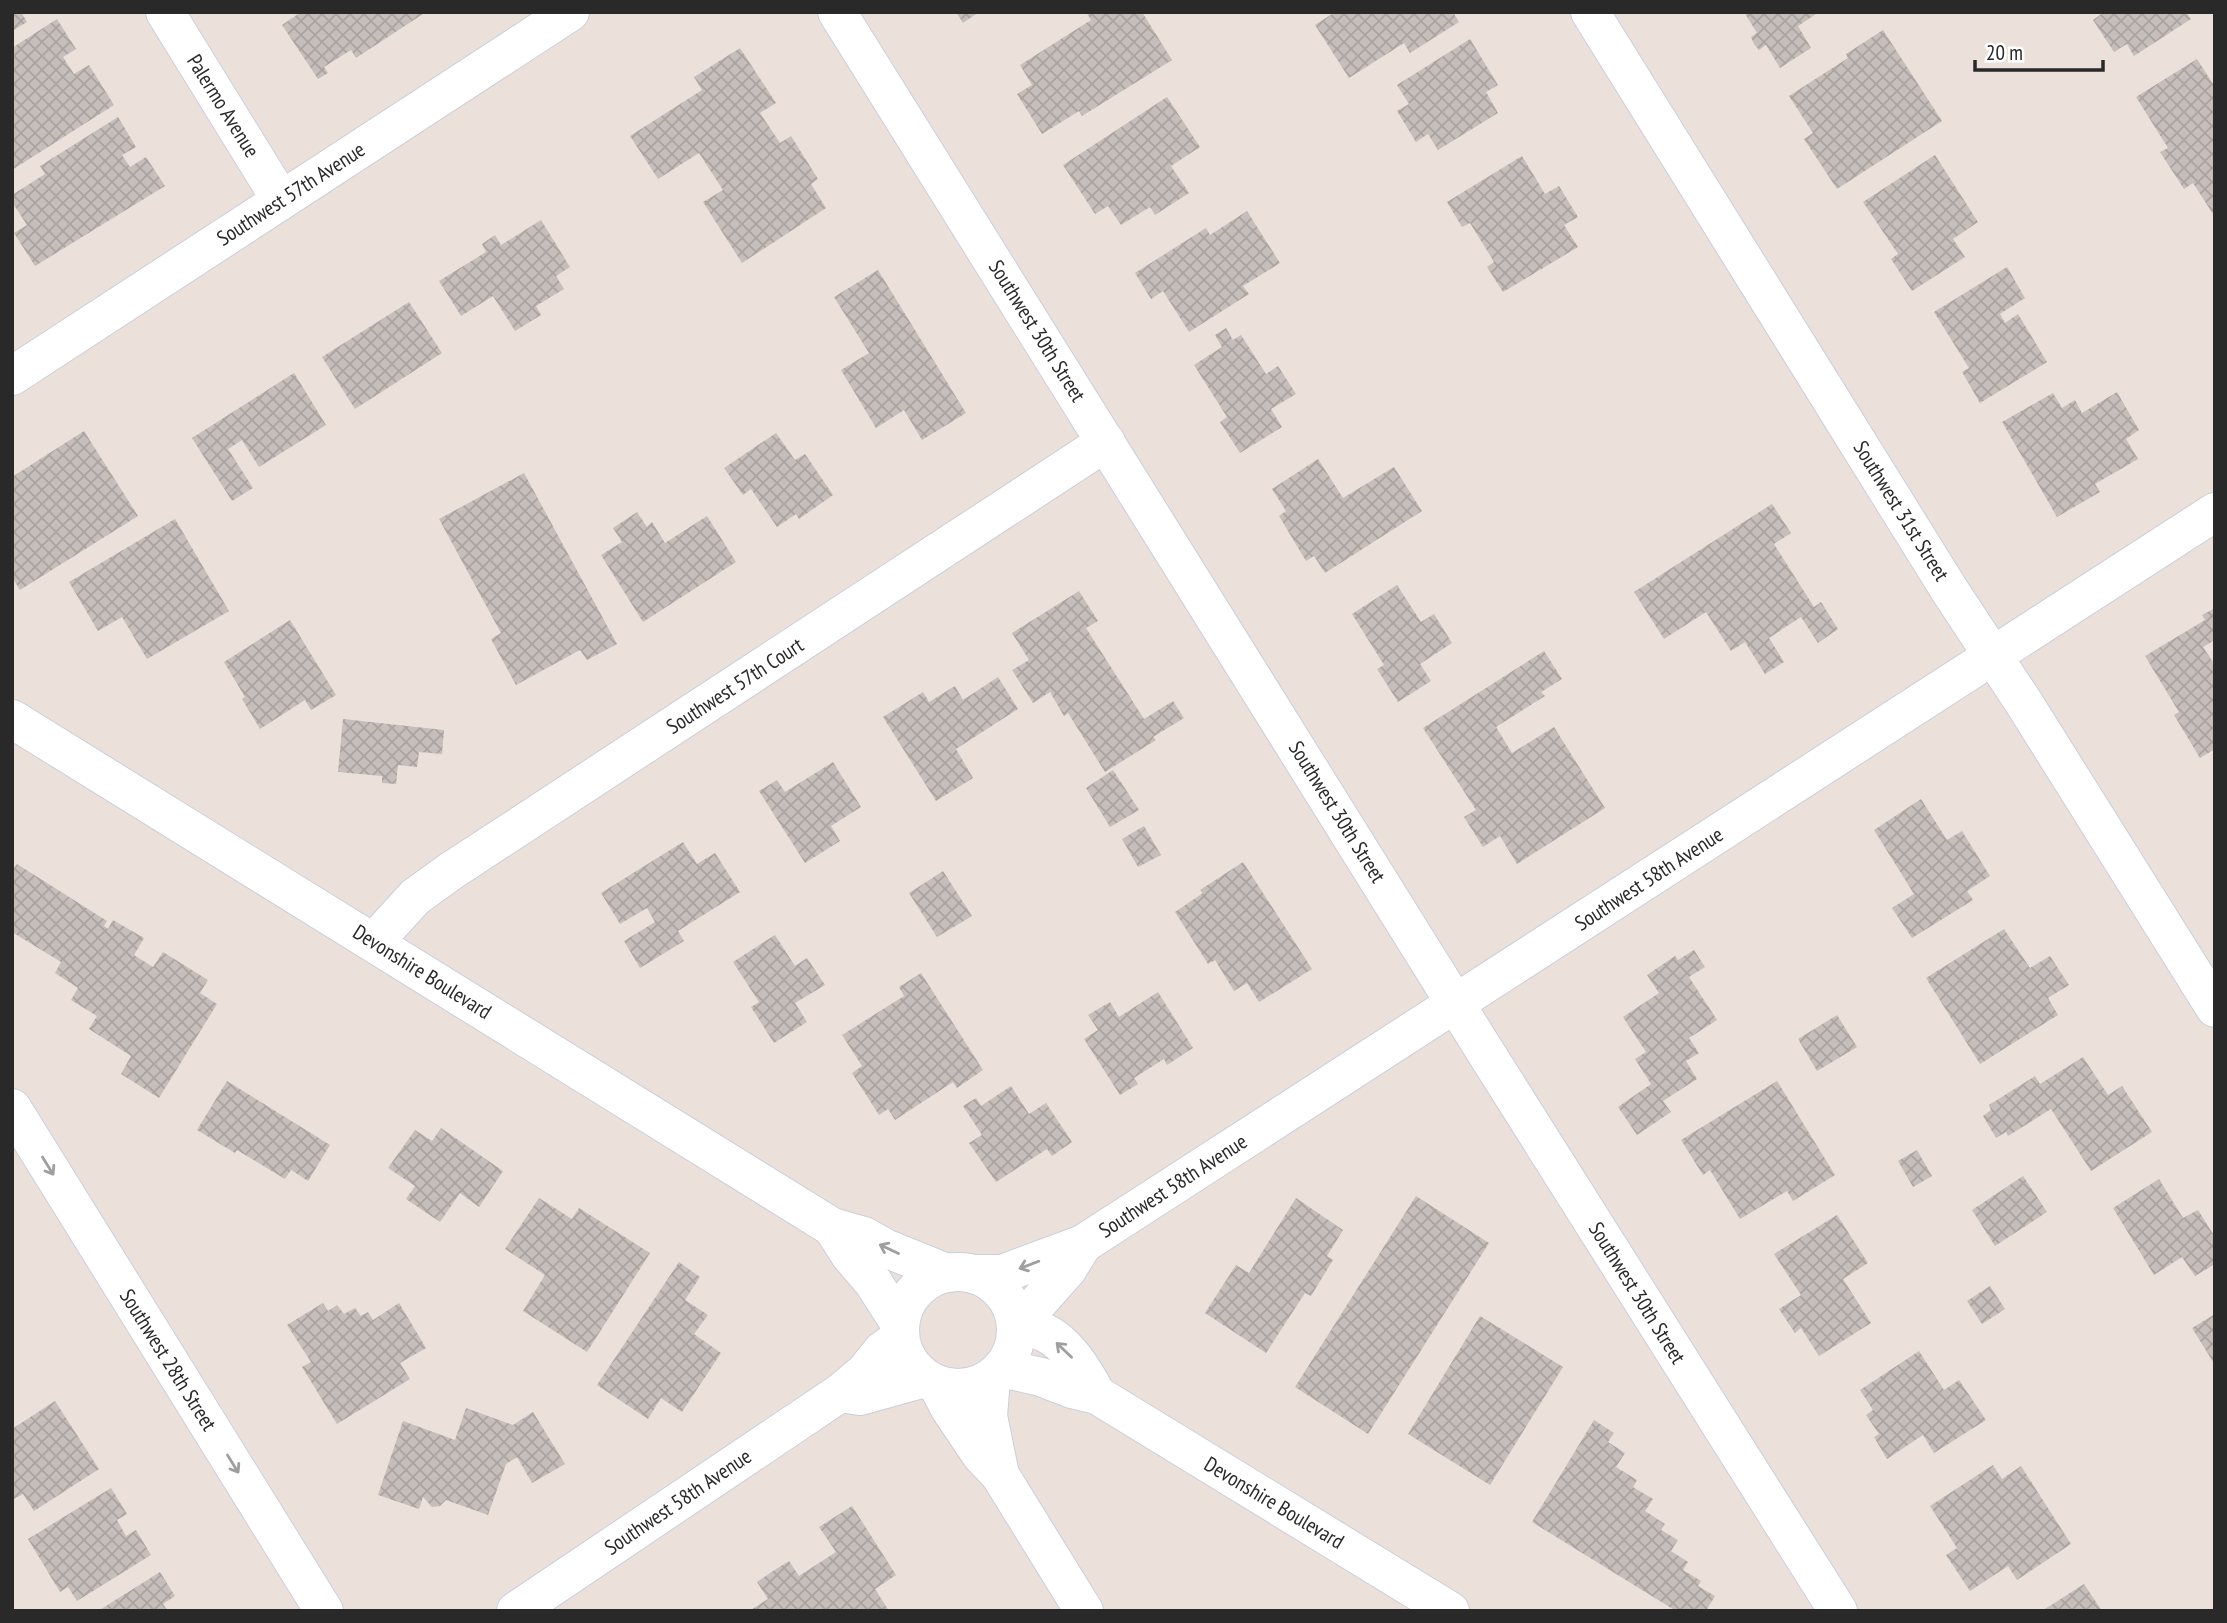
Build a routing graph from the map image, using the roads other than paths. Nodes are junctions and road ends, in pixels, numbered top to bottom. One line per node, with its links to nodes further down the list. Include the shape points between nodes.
1 (165, 12): 5 (street, Palermo Avenue)
2 (570, 12): 5 (street, Southwest 57th Avenue)
3 (837, 12): 7 (street, Southwest 30th Street)
4 (1590, 12): 9 (street, Southwest 31st Street)
5 (281, 200): 6 (street, Southwest 57th Avenue)
6 (12, 376)
7 (1106, 442): 11 (street, Southwest 57th Court, via 452,871 415,897); 12 (street, Southwest 30th Street)
8 (2215, 512): 9 (street, Southwest 58th Avenue)
9 (1994, 657): 12 (street, Southwest 58th Avenue); 13 (street, Southwest 31st Street)
10 (12, 719): 11 (street, Devonshire Boulevard)
11 (374, 942): 15 (street, Devonshire Boulevard)
12 (1457, 1004): 16 (street, Southwest 58th Avenue); 29 (street, Southwest 30th Street)
13 (2215, 1008)
14 (12, 1108): 25 (street, Southwest 28th Street, one-way to 25)
15 (832, 1227): 17 (street, Devonshire Boulevard, one-way to 15); 19 (street, Devonshire Boulevard, via 873,1282)
16 (1083, 1244): 17 (street, Southwest 58th Avenue, one-way to 17, via 1002,1274); 18 (street, Southwest 58th Avenue, via 1067,1270)
17 (960, 1273): 18 (street, via 988,1280 1000,1290); 19 (street, via 929,1278 915,1290 904,1306)
18 (1015, 1321): 20 (street, via 1013,1348); 23 (street, Devonshire Boulevard, one-way to 18, via 1067,1350 1045,1332)
19 (900, 1331): 21 (street, via 904,1354); 22 (street, Southwest 58th Avenue, via 865,1373)
20 (996, 1373): 21 (street, via 965,1388); 23 (street, Devonshire Boulevard); 24 (street, via 988,1416)
21 (931, 1381): 22 (street, via 860,1396); 24 (street)
22 (839, 1393): 26 (street, Southwest 58th Avenue)
23 (1097, 1395): 28 (street, Devonshire Boulevard)
24 (1000, 1475): 27 (street)
25 (324, 1611)
26 (516, 1611)
27 (1084, 1611)
28 (1450, 1611)
29 (1838, 1611)

